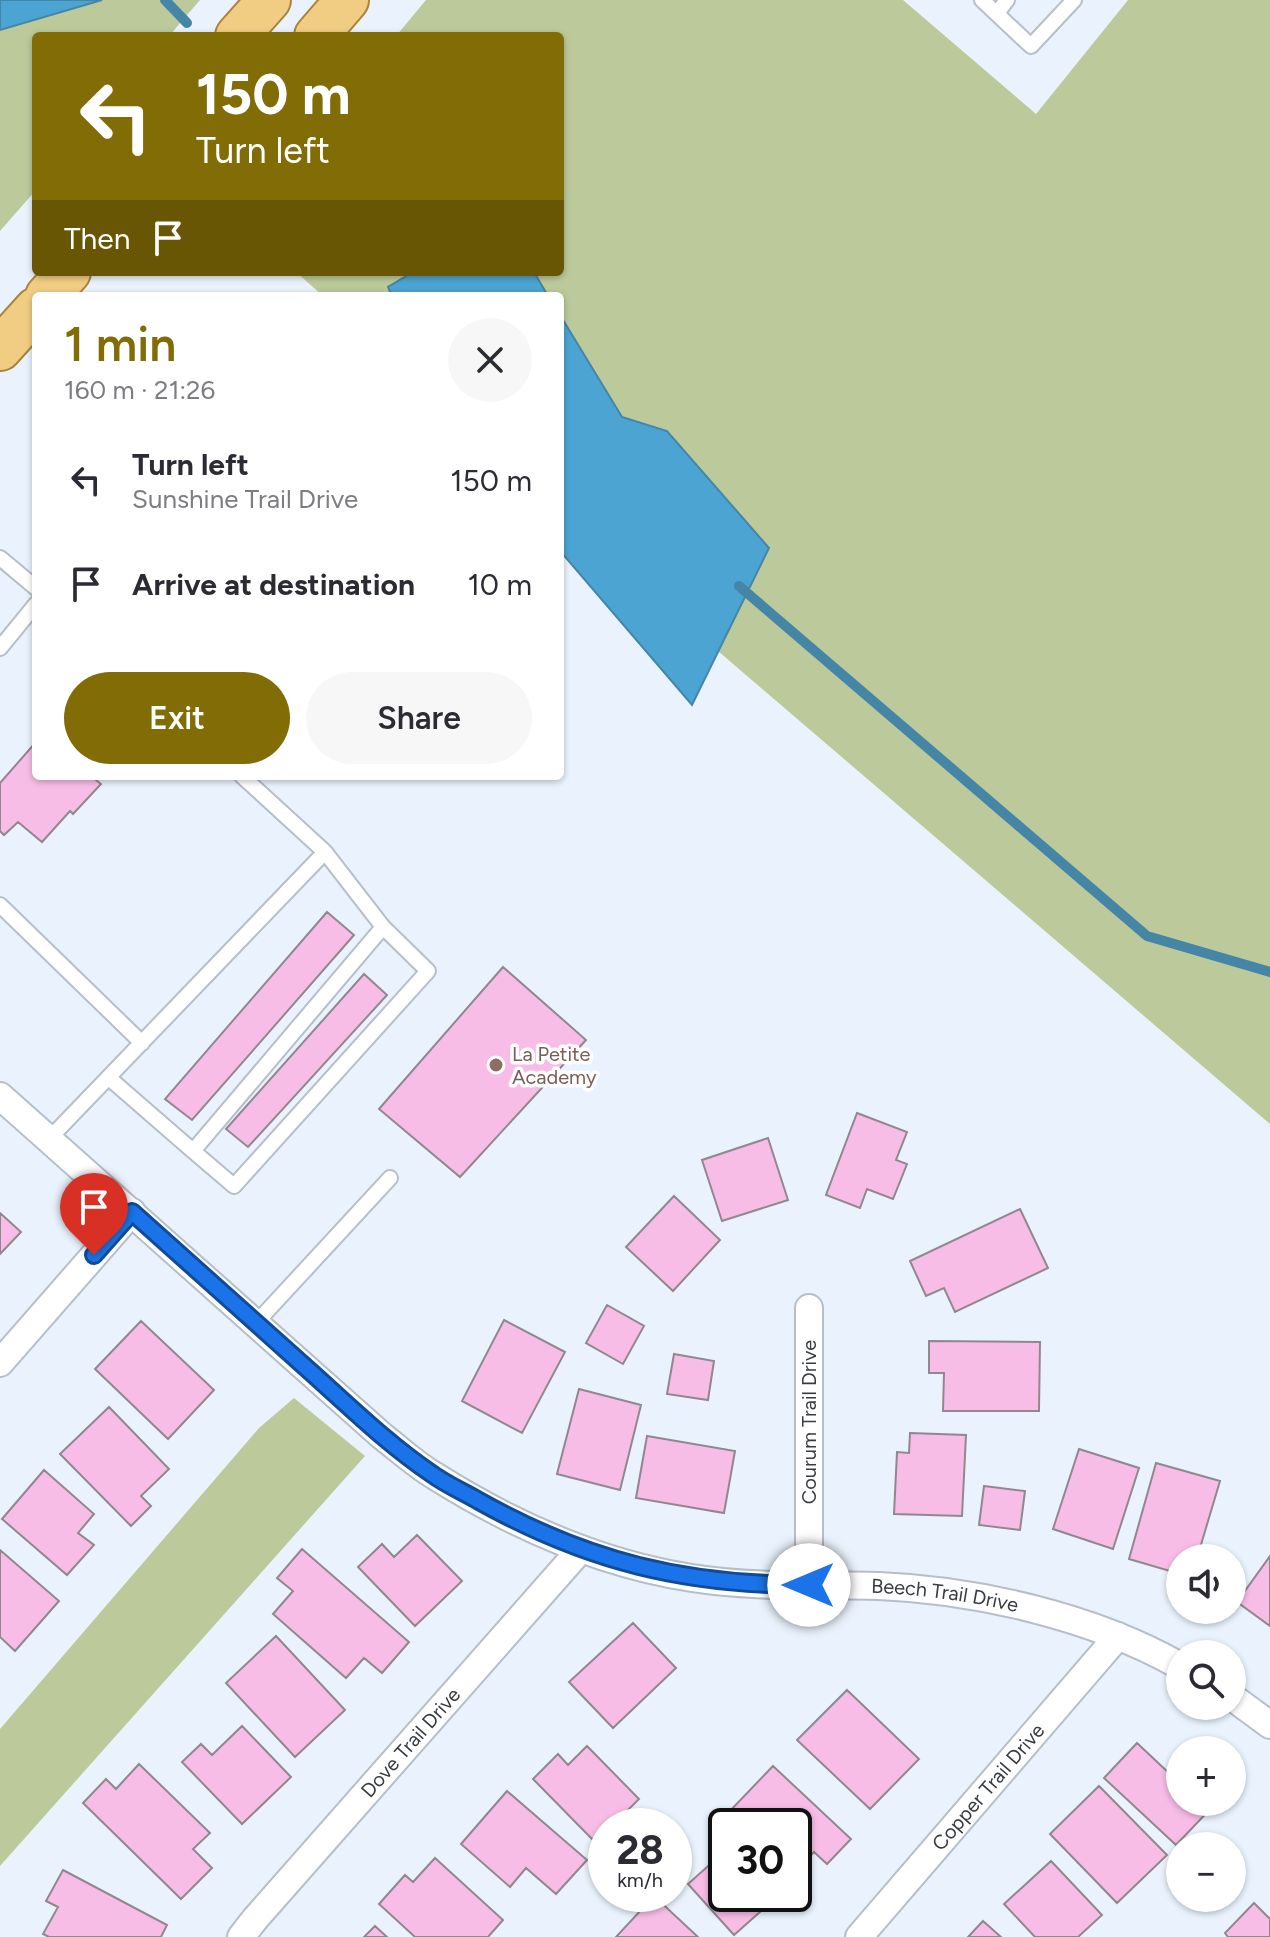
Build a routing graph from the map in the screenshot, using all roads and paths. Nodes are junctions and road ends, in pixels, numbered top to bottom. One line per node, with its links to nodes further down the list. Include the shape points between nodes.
1 (269, 0): 7 (main road)
2 (347, 0): 8 (main road)
3 (982, 0): 6 (lane)
4 (1007, 0): 6 (lane)
5 (1074, 0): 6 (lane, via 1031,46)
6 (997, 13)
7 (241, 32)
8 (319, 32)
9 (65, 276): 10 (main road)
10 (51, 292)
11 (32, 313): 12 (main road)
12 (0, 349)
13 (0, 558): 14 (lane)
14 (32, 585)
15 (32, 609): 16 (lane)
16 (0, 648)
17 (246, 780): 18 (lane)
18 (325, 852): 20 (lane); 21 (lane)
19 (0, 905): 21 (lane)
20 (383, 927): 25 (lane); 25 (lane, via 428,971 234,1186)
21 (142, 1043): 22 (lane)
22 (109, 1078): 24 (lane); 25 (lane)
23 (0, 1096): 24 (street, Beech Trail Drive)
24 (49, 1139): 27 (street, Beech Trail Drive)
25 (193, 1151)
26 (390, 1178): 29 (lane)
27 (132, 1212): 29 (street, Beech Trail Drive); 30 (street)
28 (809, 1308): 32 (street, Courum Trail Drive)
29 (256, 1323): 31 (street, Beech Trail Drive, via 433,1476)
30 (0, 1363)
31 (581, 1549): 32 (street, Beech Trail Drive, via 692,1578); 37 (street, Dove Trail Drive)
32 (809, 1585): 33 (street, Beech Trail Drive, via 965,1593)
33 (1118, 1636): 34 (street, Beech Trail Drive); 38 (street, Copper Trail Drive)
34 (1166, 1659)
35 (1246, 1707): 36 (street)
36 (1270, 1725)
37 (241, 1937)
38 (859, 1937)

